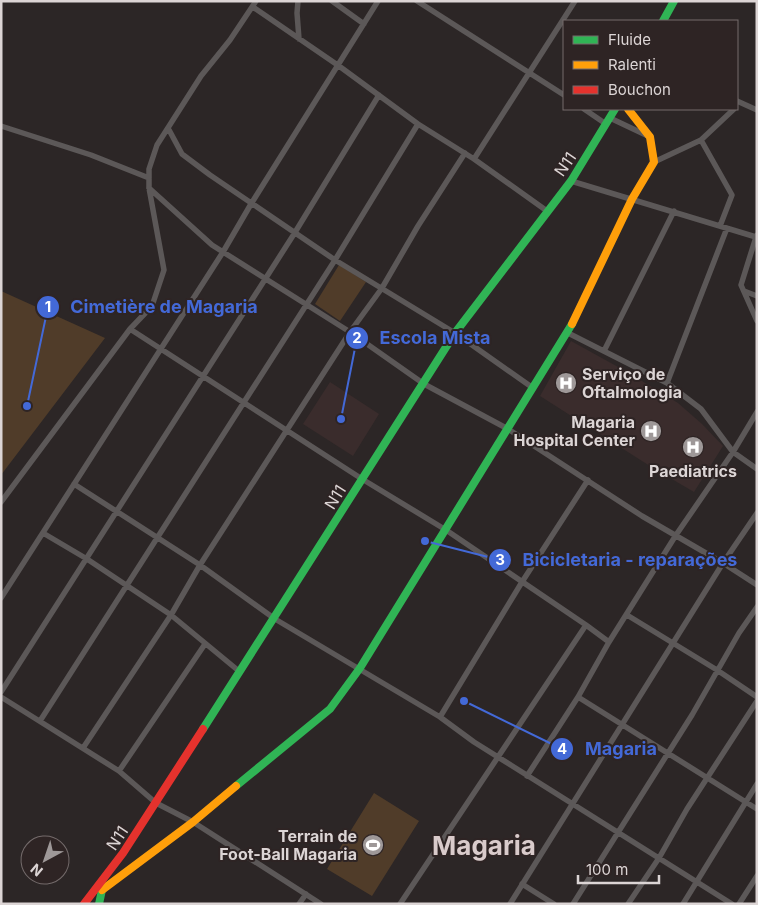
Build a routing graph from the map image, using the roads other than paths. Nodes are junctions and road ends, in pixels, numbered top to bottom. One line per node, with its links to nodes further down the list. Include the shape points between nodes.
1 (298, 1): 10 (street)
2 (332, 1): 9 (street)
3 (378, 1): 9 (street)
4 (417, 1): 12 (street)
5 (575, 1): 12 (street)
6 (674, 1): 8 (street)
7 (254, 4): 10 (street); 24 (street, via 201,76)
8 (664, 20)
9 (364, 24): 11 (street)
10 (300, 39): 11 (street)
11 (339, 66): 14 (street); 34 (street)
12 (530, 72): 13 (street); 28 (street)
13 (563, 94)
14 (379, 95): 22 (street); 38 (street)
15 (738, 103): 20 (street)
16 (586, 110): 21 (street)
17 (614, 110): 21 (street, N11)
18 (629, 110): 25 (street)
19 (733, 110): 26 (street)
20 (757, 110)
21 (608, 121): 25 (street); 31 (street, N11)
22 (418, 124): 27 (street); 42 (street)
23 (1, 126): 30 (street, via 83,152)
24 (168, 128): 30 (street, via 157,145); 34 (street, via 182,154)
25 (650, 137): 29 (street)
26 (701, 140): 29 (street); 37 (street, via 732,195)
27 (465, 153): 28 (street); 44 (street)
28 (474, 158): 35 (street)
29 (654, 162): 33 (street)
30 (149, 178): 32 (street)
31 (571, 181): 33 (street); 35 (street, N11)
32 (149, 188): 41 (street); 49 (street, via 164,270 152,306)
33 (632, 199): 36 (street); 52 (street)
34 (251, 204): 38 (street); 41 (street)
35 (548, 211): 51 (street, N11)
36 (674, 211): 37 (street); 54 (street)
37 (723, 227): 39 (street); 56 (street)
38 (294, 234): 42 (street); 43 (street)
39 (756, 236): 40 (street)
40 (755, 250): 45 (street, via 741,285)
41 (224, 252): 43 (street); 53 (street)
42 (335, 260): 44 (street); 47 (street)
43 (265, 278): 47 (street); 55 (street)
44 (382, 288): 50 (street); 51 (street)
45 (744, 290): 46 (street); 48 (street)
46 (757, 296)
47 (307, 304): 50 (street); 59 (street)
48 (757, 322)
49 (130, 329): 53 (street); 68 (street)
50 (350, 332): 57 (street); 62 (street)
51 (455, 332): 57 (street, N11); 58 (street)
52 (568, 333): 54 (street); 58 (street)
53 (161, 349): 55 (street); 67 (street)
54 (604, 351): 56 (street)
55 (203, 376): 59 (street); 69 (street)
56 (667, 383): 63 (street, via 701,409)
57 (424, 384): 61 (street); 65 (street, N11)
58 (534, 388): 61 (street)
59 (244, 402): 62 (street); 74 (street)
60 (757, 412): 63 (street)
61 (508, 429): 66 (street); 71 (street)
62 (287, 430): 65 (street); 77 (street)
63 (733, 452): 64 (street); 73 (street)
64 (757, 469)
65 (362, 479): 71 (street); 85 (street, N11)
66 (588, 480): 73 (street); 78 (street)
67 (74, 484): 69 (street); 72 (street)
68 (1, 502)
69 (117, 511): 74 (street); 75 (street)
70 (757, 513): 76 (street)
71 (446, 530): 78 (street); 90 (street)
72 (43, 533): 75 (street); 81 (street)
73 (676, 535): 76 (street); 84 (street)
74 (157, 537): 77 (street); 80 (street)
75 (87, 559): 80 (street); 93 (street)
76 (723, 563): 79 (street); 88 (street)
77 (200, 565): 83 (street); 85 (street)
78 (522, 582): 86 (street); 98 (street)
79 (757, 585)
80 (126, 586): 83 (street); 99 (street)
81 (1, 598)
82 (757, 607): 91 (street)
83 (172, 615): 89 (street); 101 (street)
84 (627, 615): 87 (street); 88 (street)
85 (275, 619): 90 (street); 92 (street, N11)
86 (586, 625): 87 (street); 103 (street)
87 (609, 642): 95 (street)
88 (674, 643): 91 (street); 100 (street)
89 (205, 644): 92 (street); 104 (street)
90 (360, 668): 98 (street); 112 (street, via 330,709)
91 (717, 670): 96 (street); 102 (street)
92 (240, 672): 109 (street, N11)
93 (1, 692)
94 (1, 696): 99 (street)
95 (578, 697): 100 (street); 105 (street)
96 (757, 697)
97 (757, 701): 106 (street)
98 (440, 717): 103 (street)
99 (40, 721): 101 (street)
100 (623, 725): 102 (street); 110 (street)
101 (83, 748): 104 (street)
102 (668, 753): 106 (street); 113 (street)
103 (498, 758): 105 (street); 124 (street)
104 (119, 771): 109 (street)
105 (527, 776): 110 (street)
106 (707, 779): 108 (street); 114 (street)
107 (757, 784): 108 (street)
108 (746, 802): 111 (street); 116 (street)
109 (156, 803): 112 (street); 118 (street, N11)
110 (573, 804): 113 (street); 117 (street)
111 (757, 809)
112 (192, 822): 118 (street); 119 (street)
113 (618, 832): 114 (street); 127 (street)
114 (659, 858): 116 (street); 128 (street)
115 (757, 876): 131 (street)
116 (698, 882): 129 (street); 130 (street)
117 (522, 884): 125 (street); 126 (street)
118 (101, 887): 120 (street, N11); 121 (street)
119 (306, 894): 122 (street); 123 (street)
120 (84, 904)
121 (99, 904)
122 (299, 904)
123 (321, 904)
124 (400, 904)
125 (510, 904)
126 (554, 904)
127 (573, 904)
128 (628, 904)
129 (683, 904)
130 (732, 904)
131 (739, 904)

